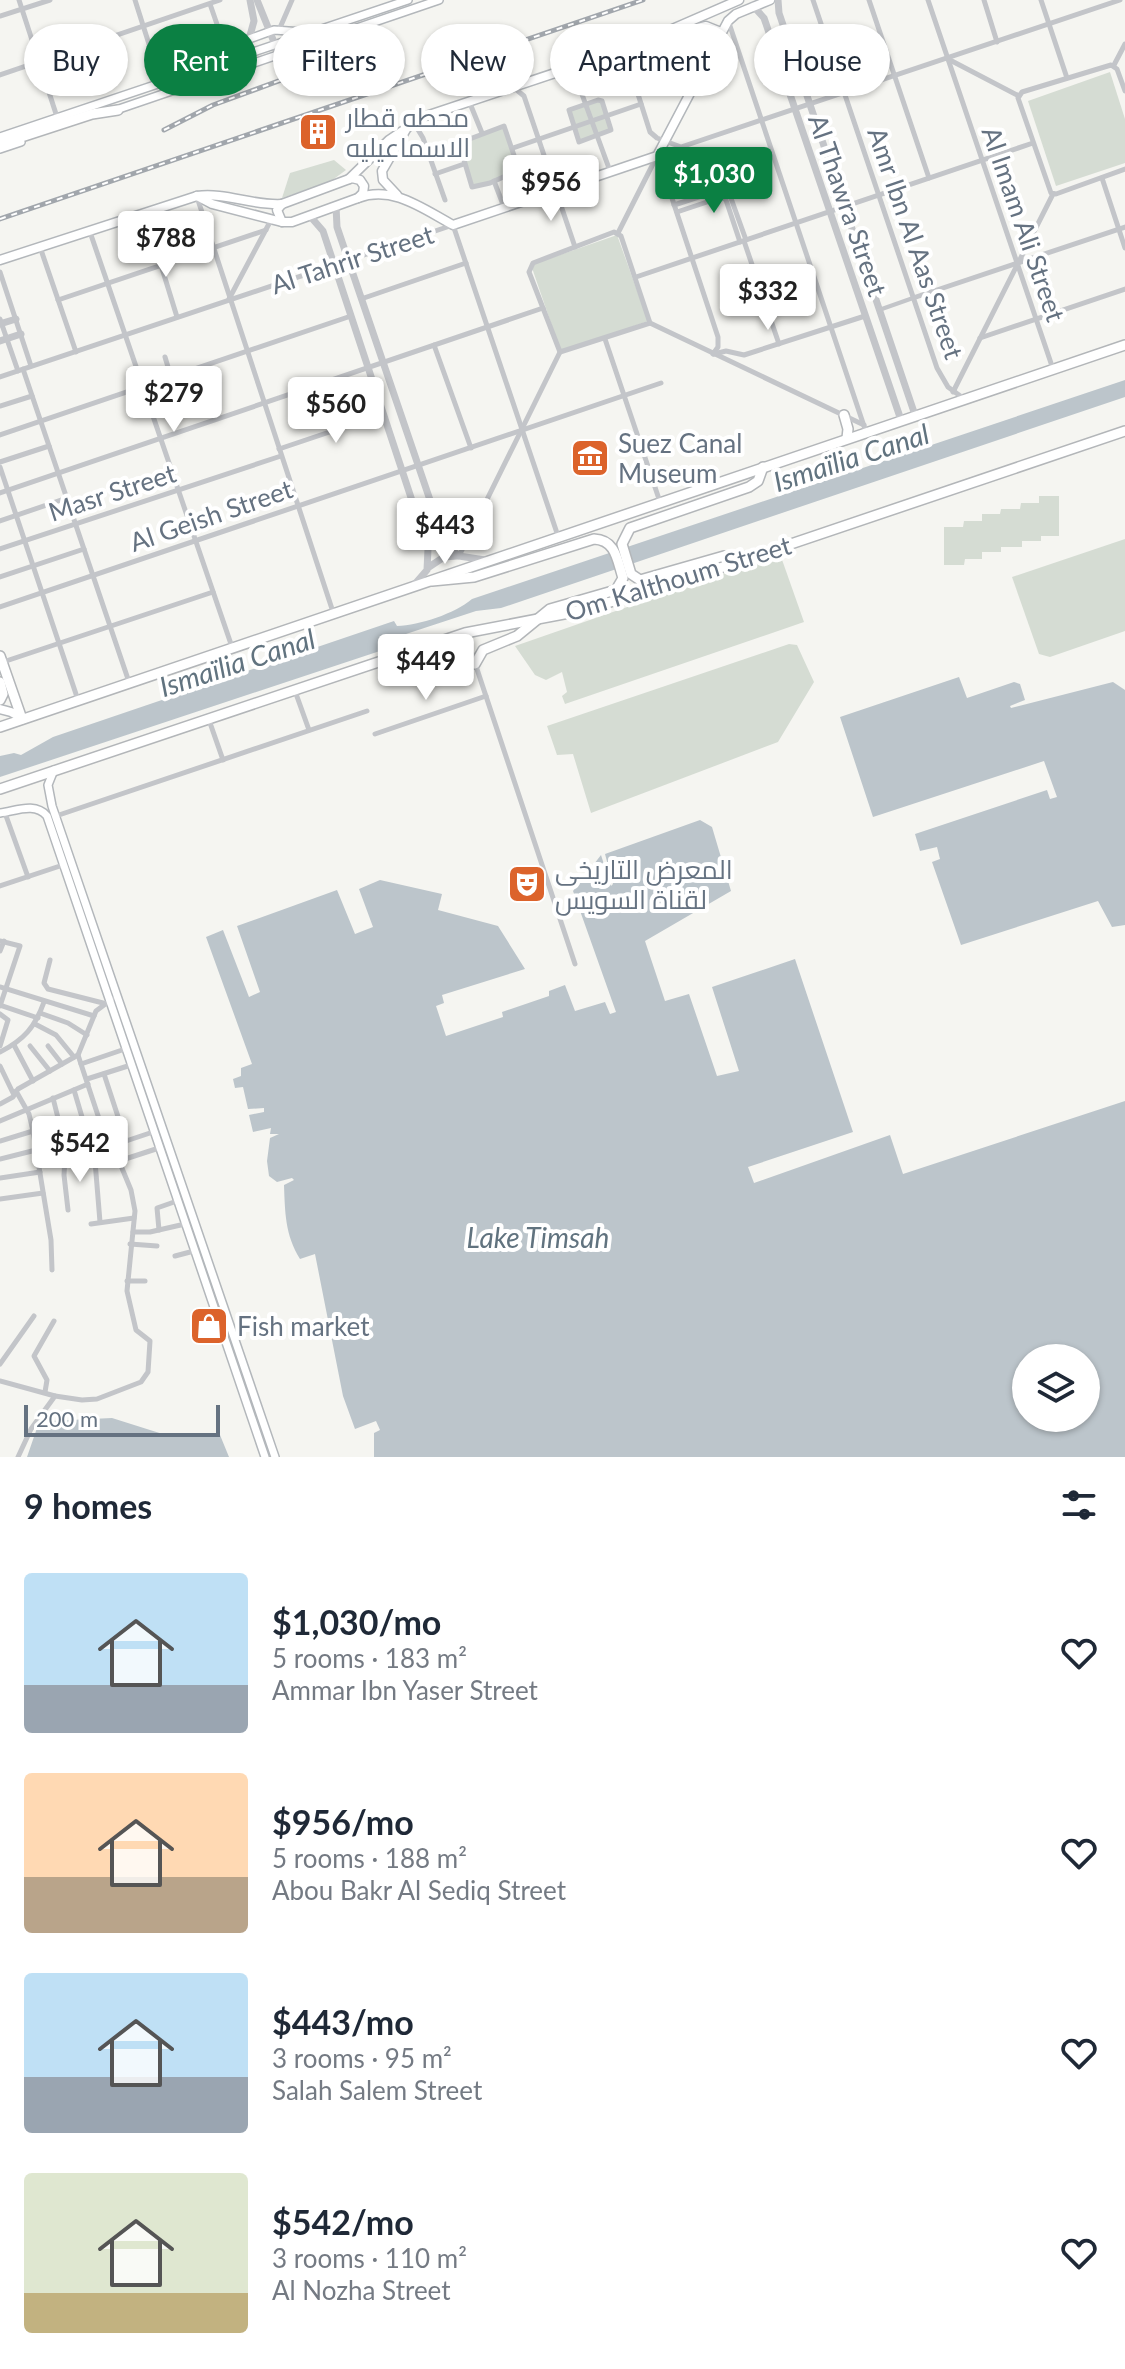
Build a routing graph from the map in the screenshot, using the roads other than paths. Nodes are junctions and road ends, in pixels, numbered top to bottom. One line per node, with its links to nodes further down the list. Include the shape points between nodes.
1 (19, 0): 22 (street)
2 (50, 0): 22 (street)
3 (135, 0): 39 (street)
4 (220, 0): 20 (street)
5 (250, 0): 31 (street)
6 (257, 0): 40 (street)
7 (292, 0): 32 (street)
8 (373, 0): 23 (street)
9 (408, 0): 23 (main road)
10 (439, 0): 34 (main road)
11 (739, 0): 35 (main road)
12 (770, 0): 21 (main road)
13 (778, 0): 24 (street, Al Thawra Street)
14 (813, 0): 37 (street, Amr Ibn Al Aas Street)
15 (869, 0): 48 (street)
16 (928, 0): 44 (street, Al Imam Ali Street)
17 (984, 0): 42 (street)
18 (1041, 0): 38 (street)
19 (1120, 0): 38 (street)
20 (210, 4): 29 (street); 30 (street)
21 (753, 6): 26 (street, Al Thawra Street); 27 (main road)
22 (22, 9): 25 (street); 28 (street)
23 (377, 11): 33 (main road)
24 (779, 13): 26 (street); 66 (street, Al Thawra Street)
25 (0, 16)
26 (764, 18): 68 (street, Al Thawra Street)
27 (728, 21): 36 (main road); 72 (street)
28 (27, 24)
29 (150, 24)
30 (217, 24)
31 (253, 24)
32 (278, 24)
33 (336, 24)
34 (368, 24)
35 (686, 24)
36 (726, 24)
37 (821, 24)
38 (1049, 24): 42 (street); 50 (street)
39 (144, 26): 41 (street)
40 (273, 29)
41 (128, 31)
42 (997, 42): 44 (street)
43 (1125, 44): 45 (street)
44 (947, 58): 48 (street); 62 (street); 84 (street, Al Imam Ali Street)
45 (1114, 65): 50 (street); 52 (street)
46 (24, 67): 47 (street)
47 (0, 75)
48 (894, 76): 49 (street); 89 (street)
49 (890, 77)
50 (1067, 78): 62 (street)
51 (144, 88): 70 (main road)
52 (1125, 91)
53 (50, 96): 70 (street)
54 (158, 96): 67 (main road)
55 (484, 96): 63 (main road)
56 (524, 96): 78 (street)
57 (583, 96): 64 (street)
58 (638, 96): 65 (street)
59 (688, 96): 79 (main road)
60 (837, 96): 66 (street)
61 (844, 96): 96 (street, Amr Ibn Al Aas Street)
62 (1019, 96): 80 (street)
63 (469, 101): 73 (main road); 75 (street)
64 (586, 104): 69 (street, via 601,100); 71 (street); 74 (street, via 569,110)
65 (641, 104): 69 (street); 79 (street, via 650,132)
66 (810, 105): 68 (street); 103 (street, Al Thawra Street)
67 (118, 110): 81 (highway)
68 (795, 110): 72 (street); 106 (street, Al Thawra Street)
69 (607, 116): 71 (street); 77 (street, via 611,130)
70 (57, 117): 76 (main road)
71 (592, 121): 74 (street); 77 (street)
72 (761, 121): 79 (street, via 684,147); 110 (street)
73 (411, 124): 88 (street, via 423,138); 91 (main road); 98 (main road, via 382,171 383,180)
74 (574, 127): 77 (street, via 579,142); 78 (street)
75 (482, 133): 82 (street, via 504,126); 85 (street, via 460,142)
76 (0, 137)
77 (597, 137): 87 (street)
78 (538, 139): 82 (street); 93 (street)
79 (665, 142): 83 (main road)
80 (1033, 143): 84 (street); 94 (street)
81 (0, 146)
82 (513, 148): 92 (street, via 519,170)
83 (657, 156): 87 (main road, Al Tahrir Street); 104 (street); 115 (street)
84 (982, 161): 89 (street); 126 (street, Al Imam Ali Street)
85 (464, 164): 88 (street); 92 (street, via 472,187)
86 (1125, 169): 90 (street)
87 (610, 171): 93 (main road, Al Tahrir Street)
88 (435, 174): 99 (street)
89 (929, 178): 96 (street)
90 (1102, 178): 94 (street); 112 (street)
91 (349, 179): 97 (main road, via 364,186); 100 (main road)
92 (494, 181): 102 (street)
93 (555, 190): 102 (main road, Al Tahrir Street); 118 (street)
94 (1053, 194): 126 (street)
95 (197, 196): 100 (main road); 105 (main road); 108 (main road); 119 (street)
96 (878, 196): 103 (street); 132 (street, Amr Ibn Al Aas Street)
97 (358, 198): 98 (main road, via 377,193); 101 (main road)
98 (400, 198): 111 (main road)
99 (445, 200)
100 (282, 204): 109 (main road, via 277,213)
101 (336, 206): 107 (main road); 123 (street, via 335,222)
102 (504, 207): 111 (main road, Al Tahrir Street)
103 (845, 207): 106 (street); 137 (street, Al Thawra Street)
104 (675, 208): 116 (street, via 722,197); 121 (street)
105 (144, 212): 113 (main road); 127 (street)
106 (829, 212): 110 (street); 139 (street, Al Thawra Street)
107 (310, 216): 109 (main road); 125 (street, via 323,231)
108 (271, 220): 109 (main road); 114 (street)
109 (282, 222)
110 (795, 224): 116 (street); 146 (street)
111 (453, 225): 123 (street, Al Tahrir Street); 124 (street)
112 (1122, 228): 120 (street); 126 (street)
113 (90, 229): 117 (main road); 130 (street)
114 (266, 230): 119 (street); 133 (street)
115 (618, 233): 118 (street); 129 (street)
116 (743, 241): 121 (street); 152 (street)
117 (40, 247): 122 (main road); 135 (street)
118 (575, 247): 136 (street, via 530,267)
119 (214, 248): 127 (street); 133 (street)
120 (1125, 248)
121 (693, 258): 129 (street); 158 (street, via 719,341)
122 (0, 260)
123 (348, 260): 125 (street, Al Tahrir Street); 134 (street)
124 (466, 263): 134 (street); 145 (street)
125 (333, 264): 133 (street, Al Tahrir Street); 138 (street)
126 (1015, 264): 132 (street); 142 (street, Al Imam Ali Street); 149 (street)
127 (161, 265): 130 (street); 140 (street)
128 (0, 272): 141 (street)
129 (636, 277): 144 (street)
130 (108, 283): 135 (street); 148 (street)
131 (1125, 289): 142 (street)
132 (913, 298): 137 (street); 169 (street, Amr Ibn Al Aas Street, via 940,375)
133 (229, 299): 140 (street, Al Tahrir Street); 155 (street)
134 (361, 299): 160 (street)
135 (58, 300): 156 (street)
136 (543, 308): 145 (street); 157 (street)
137 (879, 310): 173 (street, Al Thawra Street)
138 (351, 316): 155 (street); 162 (street)
139 (865, 316): 146 (street); 176 (street, Al Thawra Street)
140 (177, 317): 148 (street, Al Tahrir Street)
141 (16, 319): 143 (street); 147 (street)
142 (1035, 320): 149 (street); 163 (street, Al Imam Ali Street)
143 (0, 322): 151 (street)
144 (650, 323): 150 (street); 158 (street)
145 (487, 327): 153 (street); 183 (street)
146 (831, 327): 152 (street); 182 (street)
147 (21, 334): 151 (street); 161 (street)
148 (125, 334): 156 (street, Al Tahrir Street); 168 (street)
149 (979, 338): 169 (street)
150 (605, 339): 157 (street); 170 (street)
151 (3, 340): 164 (street)
152 (779, 344): 158 (street, via 744,355)
153 (434, 345): 160 (street); 189 (street)
154 (1125, 345): 163 (highway)
155 (246, 351): 166 (street); 174 (street)
156 (76, 352): 161 (street, Al Tahrir Street)
157 (560, 352): 183 (street)
158 (713, 354): 178 (street)
159 (165, 357): 166 (street)
160 (383, 362): 162 (street); 193 (street)
161 (31, 366): 164 (street, Al Tahrir Street)
162 (368, 367): 174 (street); 177 (street)
163 (1053, 369): 172 (highway)
164 (20, 370): 165 (street, Al Tahrir Street); 171 (street)
165 (0, 377)
166 (171, 377): 168 (street)
167 (661, 383): 170 (street, Al Geish Street)
168 (143, 386): 181 (street); 186 (street)
169 (953, 392): 172 (street, Amr Ibn Al Aas Street)
170 (624, 395): 183 (street, Al Geish Street); 201 (street)
171 (32, 396): 175 (street); 181 (street)
172 (963, 398): 179 (highway)
173 (910, 400): 176 (street, via 905,408); 179 (street, Al Thawra Street)
174 (264, 403): 186 (street); 190 (street)
175 (0, 406)
176 (896, 406): 180 (street, Al Thawra Street)
177 (383, 414): 190 (street); 195 (street)
178 (844, 415): 182 (street); 187 (highway)
179 (915, 415): 180 (highway)
180 (901, 420): 182 (highway)
181 (41, 421): 185 (street); 188 (street)
182 (865, 428): 187 (highway)
183 (522, 430): 189 (street, Al Geish Street); 206 (street); 214 (street)
184 (1125, 431): 215 (highway, Om Kalthoum Street)
185 (0, 435)
186 (161, 438): 196 (street); 198 (street)
187 (847, 438): 194 (highway)
188 (49, 446): 192 (street); 196 (street)
189 (471, 448): 193 (street, Al Geish Street)
190 (279, 449): 191 (street)
191 (281, 456): 198 (street, Masr Street); 202 (street)
192 (0, 464): 197 (street)
193 (418, 466): 195 (street, Al Geish Street); 209 (street)
194 (763, 467): 201 (highway); 210 (highway, via 749,487 630,528)
195 (402, 471): 202 (street, Al Geish Street); 213 (street)
196 (58, 473): 197 (street); 200 (street)
197 (8, 490): 199 (street); 203 (street)
198 (179, 491): 205 (street, Masr Street); 208 (street)
199 (0, 493)
200 (67, 498): 203 (street); 205 (street)
201 (660, 502): 206 (highway)
202 (299, 506): 208 (street, Al Geish Street); 227 (street)
203 (16, 515): 204 (street); 207 (street)
204 (0, 521)
205 (76, 524): 207 (street, Masr Street); 212 (street)
206 (558, 536): 216 (highway)
207 (25, 541): 211 (street, Masr Street); 217 (street)
208 (196, 541): 219 (street, Al Geish Street); 224 (street)
209 (445, 544): 213 (street, via 439,552); 214 (street)
210 (617, 545): 220 (highway); 222 (highway, via 594,539 474,577)
211 (0, 549)
212 (84, 549): 217 (street); 219 (street)
213 (429, 551): 218 (street)
214 (459, 556): 216 (street); 218 (street, via 439,559)
215 (754, 556): 220 (highway, via 724,556 645,580); 228 (highway, Om Kalthoum Street, via 621,600)
216 (487, 560): 222 (highway)
217 (33, 566): 221 (street); 225 (street)
218 (427, 569): 223 (street)
219 (93, 576): 225 (street, Al Geish Street); 229 (street)
220 (627, 576): 228 (highway, via 616,590 557,607)
221 (0, 577)
222 (427, 580): 223 (highway)
223 (414, 585): 227 (highway)
224 (213, 592): 229 (street); 232 (street)
225 (42, 593): 226 (street, Al Geish Street); 231 (street)
226 (0, 607)
227 (333, 612): 232 (highway)
228 (538, 619): 230 (highway, Om Kalthoum Street); 234 (highway, via 517,636 483,650)
229 (110, 626): 231 (street); 236 (street)
230 (465, 633): 234 (street); 237 (highway, Om Kalthoum Street)
231 (59, 643): 233 (street); 240 (street)
232 (232, 647): 236 (highway)
233 (1, 659): 243 (highway)
234 (475, 664): 238 (street)
235 (0, 682): 239 (highway)
236 (129, 682): 240 (highway)
237 (295, 691): 244 (highway, Om Kalthoum Street); 246 (street)
238 (486, 696): 247 (street); 259 (street)
239 (0, 700)
240 (78, 700): 243 (highway)
241 (0, 709): 243 (main road)
242 (367, 711): 246 (street)
243 (22, 719): 245 (highway)
244 (209, 720): 248 (street); 249 (highway, Om Kalthoum Street)
245 (0, 727)
246 (309, 730): 248 (street)
247 (375, 734)
248 (223, 760): 252 (street)
249 (54, 770): 250 (highway, Om Kalthoum Street); 252 (main road, via 48,790)
250 (0, 789)
251 (2, 813): 253 (main road, via 43,811); 254 (street)
252 (56, 816): 261 (main road)
253 (63, 865): 254 (street); 261 (main road)
254 (28, 877): 255 (street)
255 (0, 886)
256 (2, 941): 257 (street); 260 (street, via 20,946)
257 (0, 951)
258 (50, 960): 261 (street, via 44,983 48,989)
259 (575, 964)
260 (3, 988): 262 (street); 263 (street)
261 (109, 1000): 265 (street); 272 (main road); 327 (main road)
262 (44, 1002): 265 (street); 266 (street)
263 (0, 1006): 266 (street)
264 (0, 1014): 269 (street, via 8,1020)
265 (94, 1016): 267 (street)
266 (38, 1019): 267 (street, via 68,1023); 268 (street); 274 (street)
267 (87, 1035): 274 (street)
268 (14, 1045): 273 (street); 281 (street)
269 (0, 1046)
270 (30, 1046): 279 (street)
271 (48, 1046): 275 (street)
272 (125, 1049): 276 (street); 277 (main road)
273 (0, 1052)
274 (76, 1056): 275 (street); 276 (street)
275 (62, 1064): 279 (street)
276 (81, 1064): 282 (street)
277 (131, 1065): 280 (street); 290 (main road)
278 (0, 1066): 284 (street)
279 (50, 1071): 281 (street)
280 (104, 1074): 282 (street); 292 (street)
281 (33, 1081): 284 (street)
282 (88, 1081): 283 (street); 294 (street)
283 (74, 1090): 285 (street); 298 (street)
284 (15, 1093): 286 (street); 287 (street)
285 (53, 1098): 287 (street); 296 (street)
286 (0, 1104)
287 (26, 1108): 288 (street); 289 (street)
288 (0, 1121)
289 (33, 1131): 291 (street); 293 (street)
290 (153, 1132): 292 (street); 295 (main road)
291 (0, 1141)
292 (126, 1141): 294 (street)
293 (36, 1147): 296 (street); 297 (street); 300 (street)
294 (108, 1147): 299 (street)
295 (159, 1148): 299 (street); 304 (main road)
296 (67, 1158): 298 (street); 305 (street)
297 (0, 1159)
298 (95, 1161): 299 (street); 307 (street)
299 (116, 1161): 306 (street, via 133,1197)
300 (40, 1172): 301 (street); 302 (street)
301 (0, 1178)
302 (43, 1193): 303 (street); 316 (street)
303 (0, 1199)
304 (177, 1201): 309 (main road); 310 (street, via 157,1208)
305 (68, 1210)
306 (134, 1218): 307 (street); 311 (street)
307 (100, 1222): 308 (street)
308 (91, 1224)
309 (185, 1224): 310 (street); 314 (main road)
310 (159, 1230): 311 (street)
311 (133, 1232): 312 (street)
312 (130, 1244): 313 (street); 317 (street)
313 (157, 1246)
314 (194, 1251): 315 (street); 326 (main road)
315 (175, 1256)
316 (52, 1270)
317 (127, 1281): 318 (street); 324 (street, via 136,1330 150,1341 148,1372 141,1382 97,1399)
318 (145, 1281)
319 (34, 1316): 321 (street)
320 (54, 1321): 323 (street, via 35,1355 47,1380)
321 (0, 1364)
322 (0, 1381): 323 (street)
323 (45, 1392): 324 (street)
324 (55, 1396): 325 (street)
325 (18, 1457)
326 (265, 1457)
327 (275, 1457)

